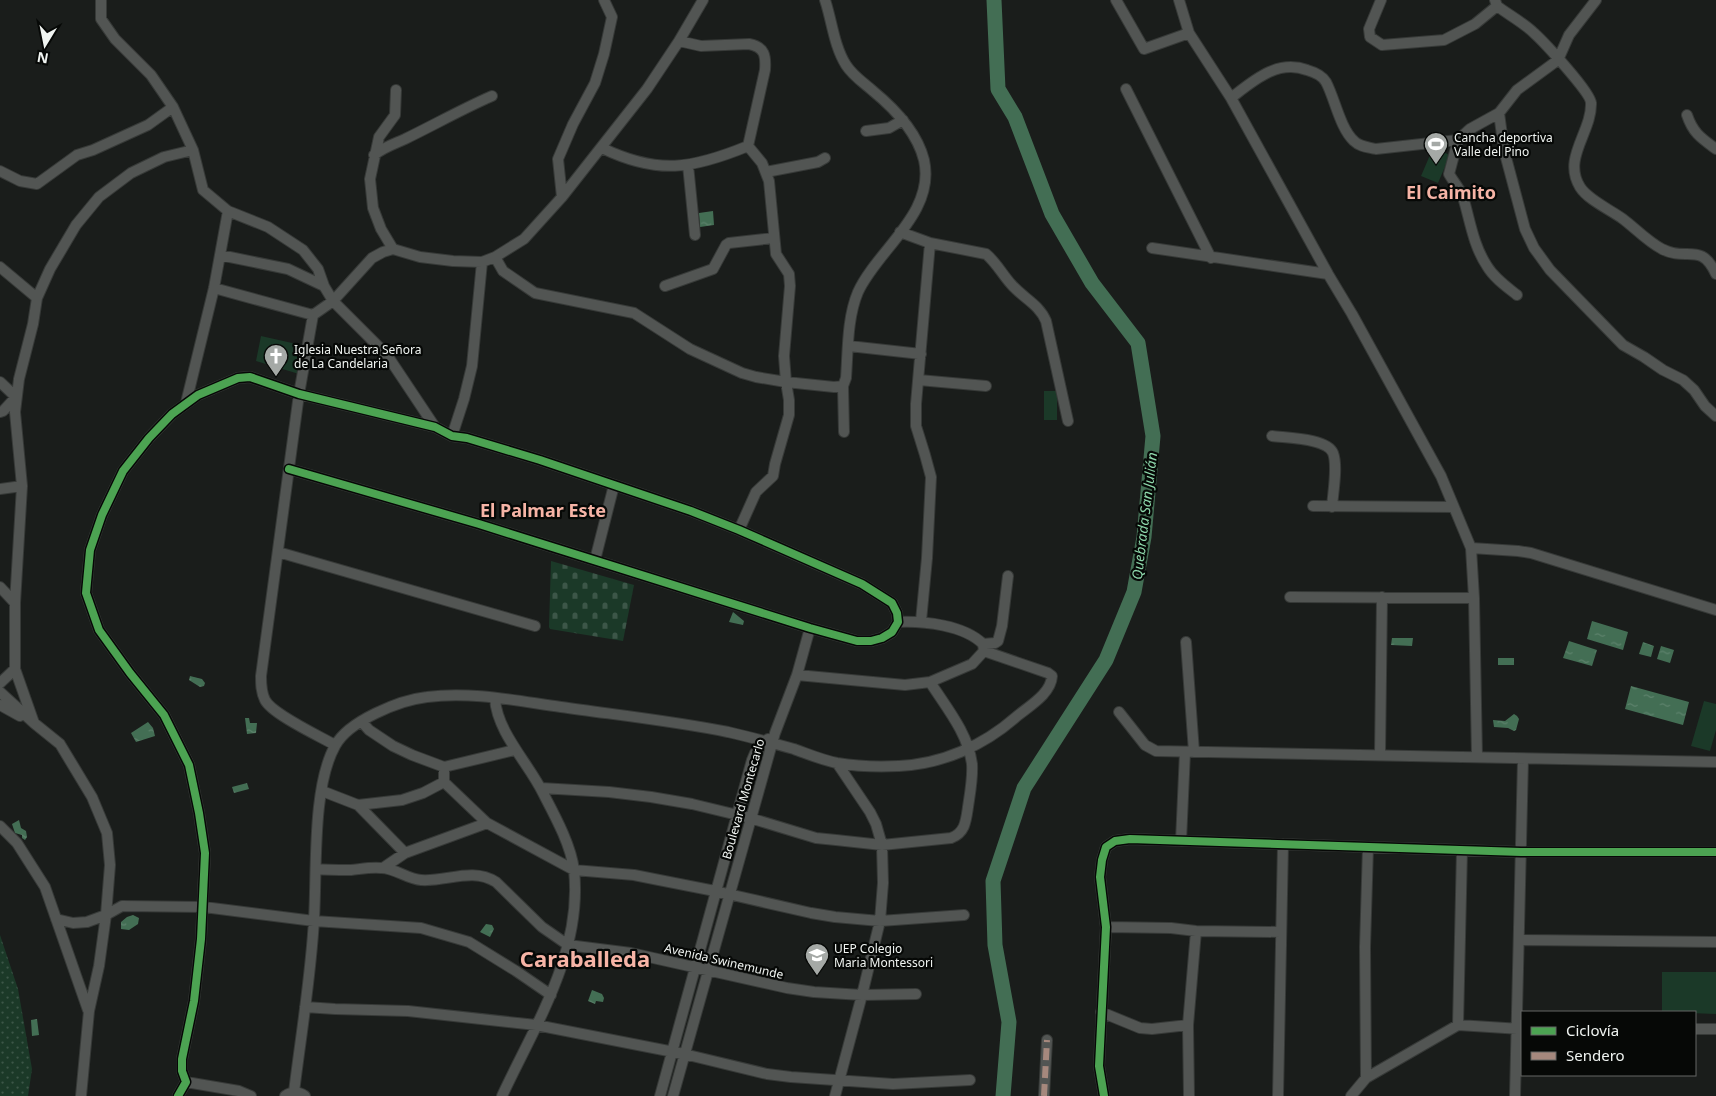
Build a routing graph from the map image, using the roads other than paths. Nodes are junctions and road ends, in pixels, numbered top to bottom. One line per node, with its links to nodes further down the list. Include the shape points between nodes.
1 (101, 0): 17 (street, via 101,19 115,39 151,75)
2 (604, 0): 32 (street, via 612,17 604,54 595,83 558,159)
3 (703, 0): 11 (street)
4 (825, 0): 20 (street, via 846,65)
5 (1116, 0): 10 (street, via 1144,49)
6 (1179, 0): 10 (street)
7 (1596, 0): 12 (street, via 1569,35)
8 (1380, 1): 9 (street, via 1369,29 1370,37 1382,45 1444,40 1475,24)
9 (1496, 3): 12 (street, via 1533,32)
10 (1189, 33): 16 (street)
11 (680, 41): 23 (street, via 701,46 749,44 762,50 766,57 765,70); 24 (street)
12 (1558, 60): 18 (street, via 1516,90); 46 (street, via 1592,101 1574,164 1580,188 1662,249 1705,257)
13 (396, 90): 27 (street, via 394,115 379,137)
14 (1126, 90): 42 (street)
15 (492, 96): 27 (street)
16 (1232, 98): 22 (street, via 1264,73 1302,68 1325,80 1348,131 1363,147 1376,149); 45 (street)
17 (173, 107): 26 (street); 30 (street, via 148,125 77,155 37,184 20,181)
18 (1499, 113): 22 (street, via 1470,129); 65 (street, via 1504,150 1525,229 1534,248 1550,270 1622,346 1683,380)
19 (1687, 115): 25 (street, via 1698,137)
20 (903, 120): 21 (street, via 889,128); 34 (street, via 918,144 926,177 917,208)
21 (866, 131)
22 (1458, 140): 50 (street, via 1449,174 1462,195 1477,248 1487,267)
23 (748, 146): 29 (street); 31 (street)
24 (602, 148): 29 (street, via 624,159 651,166); 32 (street)
25 (1716, 149)
26 (193, 150): 33 (street, via 204,190); 51 (street, via 164,157 131,173 99,197 76,225)
27 (374, 155): 39 (street, via 370,179 373,208)
28 (825, 158): 31 (street)
29 (688, 165): 35 (street)
30 (0, 171)
31 (766, 172): 36 (street, via 770,181)
32 (562, 197): 41 (street, via 524,239)
33 (228, 211): 40 (street); 47 (street, via 268,227 303,250 318,269)
34 (900, 232): 37 (street); 54 (street, via 858,292)
35 (694, 235)
36 (774, 238): 48 (street, via 729,243 713,269); 58 (street, via 776,254 789,274 784,342)
37 (930, 243): 55 (street); 66 (street, via 986,254 1012,285 1042,312)
38 (1152, 248): 42 (street)
39 (393, 249): 43 (street, via 420,257); 52 (street, via 372,258)
40 (220, 255): 47 (street, via 288,269); 49 (street)
41 (495, 257): 43 (street); 58 (street, via 503,270 535,293 634,313 690,349 742,373)
42 (1211, 258): 45 (street)
43 (482, 262): 69 (street, via 472,366)
44 (0, 268): 51 (street)
45 (1328, 274): 77 (street)
46 (1716, 274)
47 (324, 286): 52 (street)
48 (665, 286)
49 (214, 288): 53 (street); 63 (street)
50 (1517, 295)
51 (37, 298): 62 (street)
52 (333, 301): 53 (street); 67 (street, via 387,355)
53 (313, 315): 61 (street)
54 (849, 346): 55 (street); 59 (street)
55 (921, 354): 56 (street)
56 (919, 380): 60 (street); 90 (street, via 916,426 926,455 931,486)
57 (0, 382): 62 (street)
58 (786, 382): 59 (street); 78 (street, via 789,415 773,476 756,492)
59 (843, 386): 68 (street)
60 (986, 386)
61 (299, 394): 63 (street, via 250,377 238,378); 67 (street); 71 (street)
62 (16, 397): 64 (street); 73 (street)
63 (186, 403): 137 (street, via 149,438 123,471 90,550 86,593 99,630 164,715 189,765 205,853)
64 (0, 412)
65 (1716, 416)
66 (1068, 421)
67 (434, 426): 69 (street)
68 (844, 432)
69 (452, 436): 72 (street, via 540,460)
70 (1272, 436): 76 (street, via 1317,442 1332,451 1335,461)
71 (289, 469): 80 (street); 81 (street)
72 (614, 485): 78 (street); 81 (street)
73 (22, 486): 74 (street); 87 (street)
74 (0, 489)
75 (1313, 506): 76 (street)
76 (1332, 507): 77 (street)
77 (1454, 507): 79 (street)
78 (738, 530): 89 (street, via 882,595 892,603)
79 (1471, 548): 86 (street); 88 (street, via 1531,553)
80 (278, 552): 91 (street); 106 (street, via 261,676 262,691 266,702 277,712)
81 (595, 560): 92 (street)
82 (1008, 576): 94 (street, via 998,641)
83 (0, 587): 87 (street)
84 (1290, 597): 85 (street)
85 (1382, 598): 86 (street); 110 (street)
86 (1474, 598): 111 (street)
87 (15, 603): 95 (street)
88 (1716, 610)
89 (898, 622): 90 (street); 92 (street, via 892,632 870,641 857,641)
90 (921, 622): 94 (street, via 968,633)
91 (535, 626)
92 (810, 628): 96 (street)
93 (1186, 642): 109 (street)
94 (983, 648): 97 (street, via 972,664); 107 (street, via 1042,670 1052,676 1052,681 1044,694 1010,722)
95 (15, 669): 98 (street); 104 (street)
96 (797, 675): 97 (street, via 889,685); 105 (street)
97 (930, 682): 107 (street, via 964,735)
98 (0, 683)
99 (0, 692): 104 (street)
100 (495, 699): 103 (street, via 464,695 425,697 403,702); 105 (street, via 660,720); 108 (street)
101 (0, 705): 104 (street)
102 (1120, 712): 109 (street, via 1145,746 1156,751)
103 (362, 722): 106 (street, via 344,734); 115 (street, via 393,746)
104 (34, 724): 139 (street, via 60,744 92,797 107,833 110,865)
105 (770, 740): 114 (street); 120 (street, Boulevard Montecarlo, via 755,753); 121 (street, Boulevard Montecarlo)
106 (335, 745): 118 (street)
107 (969, 749): 114 (street, via 903,766); 126 (street, via 971,785 964,827 959,835)
108 (515, 750): 115 (street); 117 (street)
109 (1190, 752): 110 (street); 124 (street)
110 (1380, 755): 111 (street)
111 (1477, 757): 112 (street)
112 (1523, 759): 113 (street); 129 (street)
113 (1716, 762)
114 (837, 763): 126 (street, via 870,812)
115 (444, 767): 116 (street)
116 (444, 782): 119 (street, via 402,800); 122 (street)
117 (541, 788): 120 (street, via 651,797); 134 (street, via 565,839)
118 (322, 791): 119 (street); 133 (street)
119 (358, 804): 131 (street)
120 (736, 815): 121 (street); 135 (street, Boulevard Montecarlo)
121 (750, 818): 126 (street, via 816,838); 136 (street, Boulevard Montecarlo)
122 (487, 823): 131 (street); 134 (street)
123 (0, 826): 140 (street, via 17,843 45,887)
124 (1181, 841): 125 (street); 143 (street, via 1130,839 1115,841 1106,847 1100,877)
125 (1283, 844): 127 (street); 145 (street)
126 (882, 845): 142 (street)
127 (1368, 847): 128 (street); 166 (street)
128 (1462, 850): 129 (street); 159 (street)
129 (1521, 852): 130 (street); 146 (street)
130 (1716, 852)
131 (405, 853): 132 (street)
132 (383, 868): 133 (street, Avenida Swinemunde); 148 (street, Avenida Swinemunde, via 421,880 477,874 487,876 542,927)
133 (316, 869): 141 (street)
134 (574, 870): 135 (street, via 634,875); 148 (street)
135 (715, 891): 136 (street); 149 (street, Boulevard Montecarlo)
136 (728, 894): 142 (street, via 811,914); 150 (street, Boulevard Montecarlo)
137 (204, 907): 139 (street, via 122,906); 141 (street); 168 (street, via 194,1001 182,1059)
138 (964, 915): 142 (street)
139 (106, 916): 140 (street, via 80,923); 155 (street)
140 (56, 919): 155 (street)
141 (314, 921): 151 (street, via 420,928 469,942); 154 (street)
142 (880, 921): 153 (street)
143 (1106, 926): 144 (street); 156 (street)
144 (1196, 931): 145 (street); 158 (street)
145 (1281, 932): 182 (street)
146 (1518, 940): 147 (street); 160 (street)
147 (1716, 942)
148 (568, 945): 149 (street, Avenida Swinemunde, via 631,953); 151 (street)
149 (696, 967): 150 (street, Avenida Swinemunde); 164 (street, Boulevard Montecarlo)
150 (708, 970): 153 (street, Avenida Swinemunde, via 787,988); 165 (street, Boulevard Montecarlo)
151 (551, 994): 157 (street)
152 (916, 994): 153 (street, Avenida Swinemunde)
153 (862, 995): 169 (street)
154 (305, 1007): 157 (street, via 415,1012); 170 (street)
155 (89, 1011): 171 (street)
156 (1102, 1012): 158 (street, via 1140,1028); 180 (street, via 1099,1066)
157 (536, 1025): 164 (street); 175 (street)
158 (1188, 1025): 181 (street)
159 (1458, 1025): 160 (street); 166 (street)
160 (1519, 1029): 184 (street)
161 (1696, 1029): 162 (street)
162 (1716, 1029)
163 (1047, 1040): 179 (street)
164 (672, 1052): 165 (street); 176 (street, Boulevard Montecarlo)
165 (684, 1054): 169 (street, via 767,1074); 177 (street, Boulevard Montecarlo)
166 (1366, 1078): 183 (street)
167 (970, 1080): 169 (street, via 893,1084)
168 (186, 1082): 172 (street); 173 (street, via 239,1090)
169 (839, 1082): 178 (street)
170 (289, 1094): 174 (street)
171 (81, 1096)
172 (178, 1096)
173 (250, 1096)
174 (305, 1096)
175 (502, 1096)
176 (660, 1096)
177 (673, 1096)
178 (835, 1096)
179 (1044, 1096)
180 (1104, 1096)
181 (1189, 1096)
182 (1278, 1096)
183 (1351, 1096)
184 (1514, 1096)

